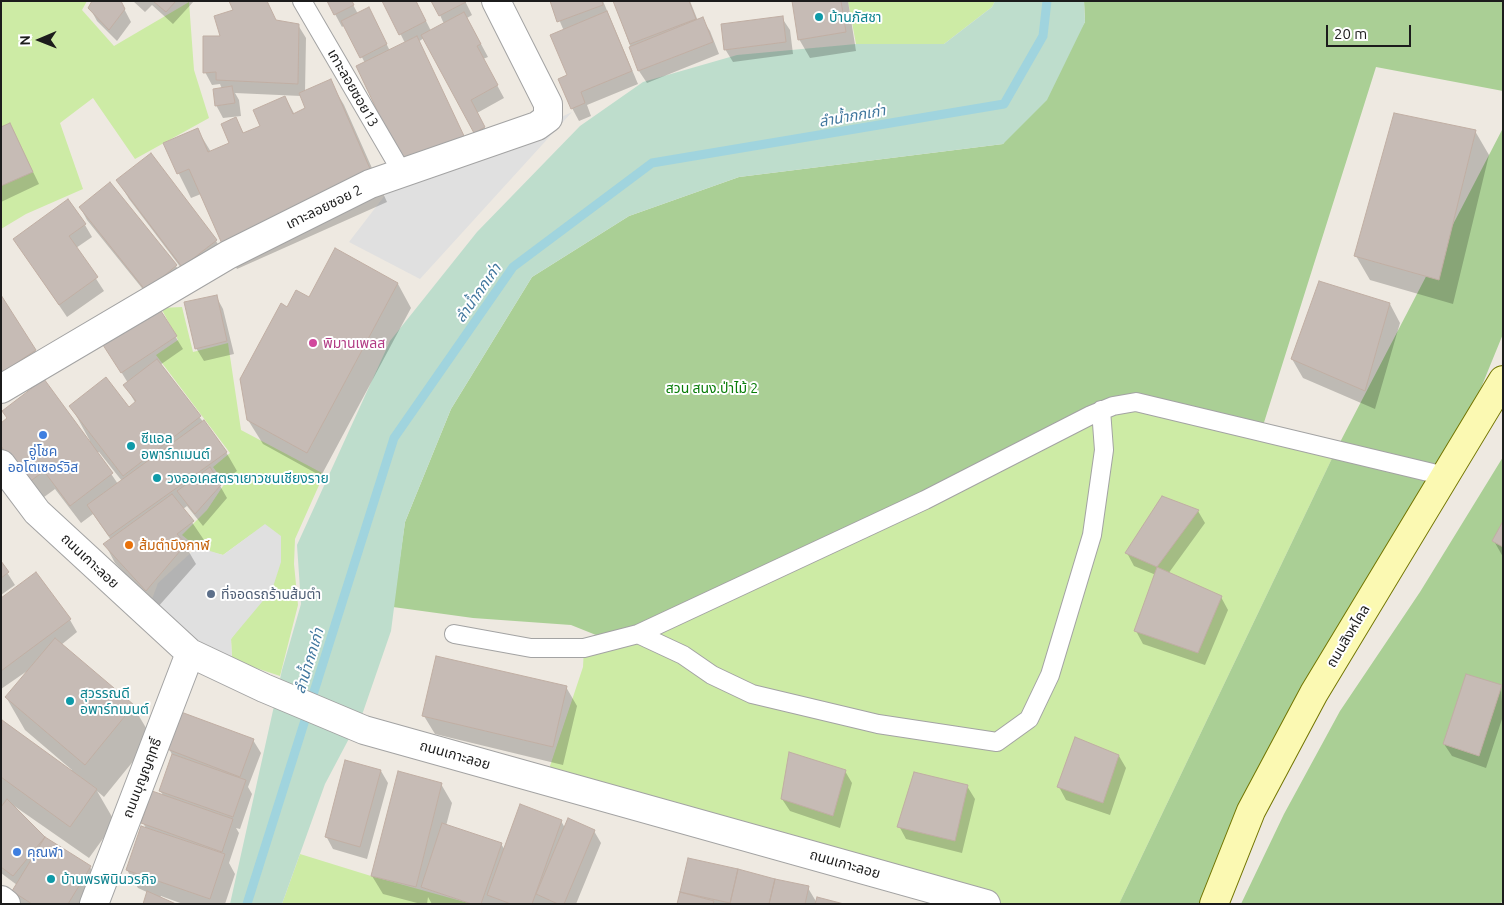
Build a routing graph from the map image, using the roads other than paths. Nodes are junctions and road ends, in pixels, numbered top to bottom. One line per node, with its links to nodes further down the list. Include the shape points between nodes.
1 (302, 1): 3 (lane, เกาะลอยซอย13)
2 (496, 1): 3 (street, เกาะลอยซอย 2, via 548,104 548,118 538,126)
3 (403, 174): 5 (street, เกาะลอยซอย 2, via 370,184 228,255)
4 (1503, 380): 8 (main road, ถนนสิงหไคล)
5 (1, 389)
6 (1101, 410): 8 (lane, via 1136,402); 10 (lane, via 925,500); 10 (lane, via 1104,450 1092,535 1050,675 1029,719 997,742 878,724 752,694)
7 (1, 464): 11 (street, ถนนเกาะลอย, via 37,512)
8 (1445, 476): 16 (main road, ถนนสิงหไคล, via 1310,702 1251,812)
9 (454, 634): 10 (lane, via 531,648 584,648)
10 (638, 634)
11 (190, 653): 14 (street, ถนนบุญญฤทธิ์); 15 (street, ถนนเกาะลอย, via 364,730)
12 (1, 900): 13 (street)
13 (6, 904)
14 (94, 904)
15 (986, 904)
16 (1214, 904)

